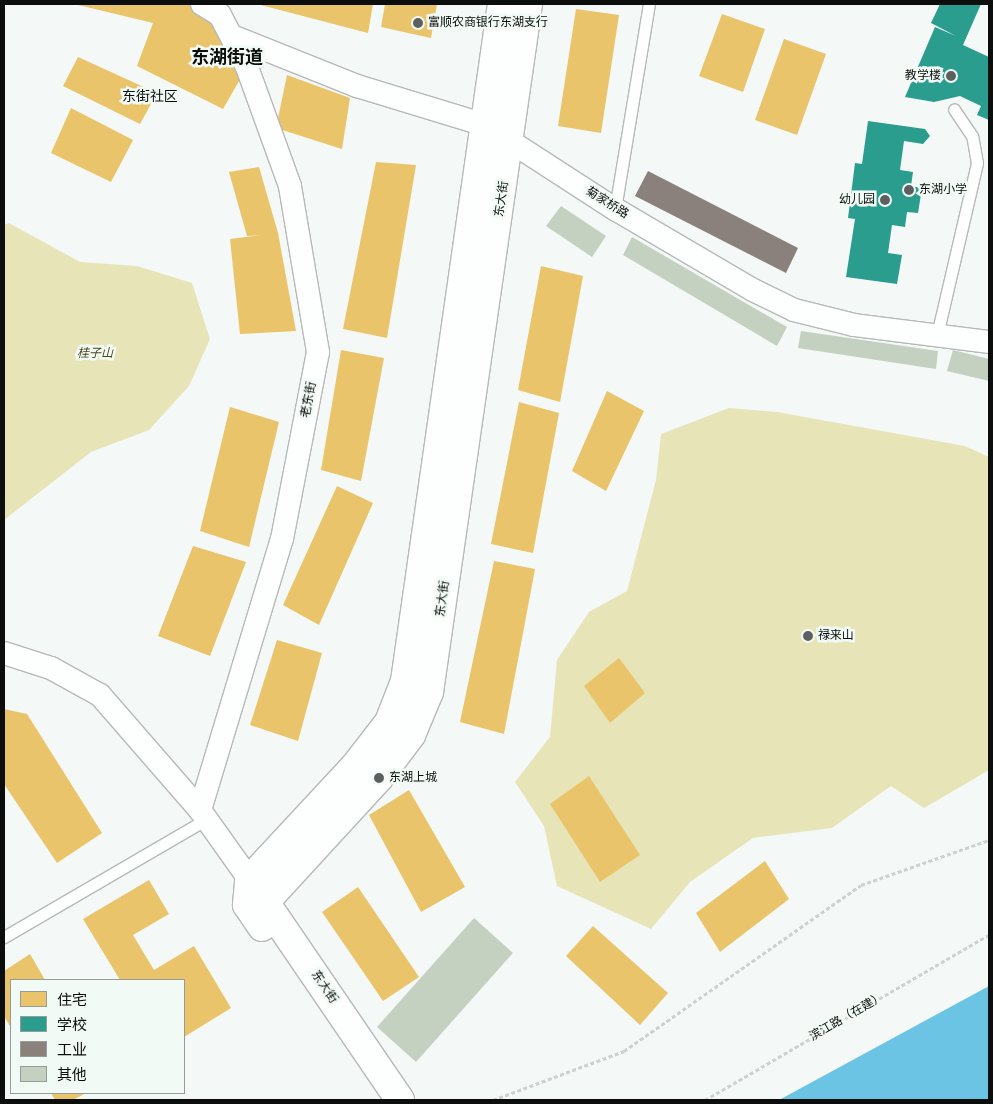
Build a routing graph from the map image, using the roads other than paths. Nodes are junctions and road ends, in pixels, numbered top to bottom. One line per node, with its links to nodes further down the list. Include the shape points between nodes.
1 (502, 4): 7 (main road, 东大街)
2 (528, 4): 8 (main road, 东大街)
3 (649, 4): 9 (lane)
4 (216, 8): 5 (street, 老东街)
5 (232, 36): 7 (street, 菊家桥路, via 356,86); 13 (street, 老东街, via 290,186 318,352 282,540)
6 (954, 109): 10 (lane, via 972,136 977,163)
7 (485, 125): 8 (street, 菊家桥路); 14 (main road, 东大街, via 405,681 389,722 355,766)
8 (511, 140): 9 (street, 菊家桥路); 15 (main road, 东大街, via 429,692 411,735 379,778)
9 (615, 209): 10 (street, 菊家桥路, via 753,290 794,310 827,320)
10 (937, 335): 11 (street, 菊家桥路)
11 (989, 342)
12 (4, 653): 13 (street, via 51,668 100,695)
13 (204, 815): 14 (street); 16 (lane)
14 (249, 880): 15 (street); 17 (main road, 东大街, via 247,905)
15 (265, 902): 17 (main road, 东大街)
16 (4, 938)
17 (391, 1099)

